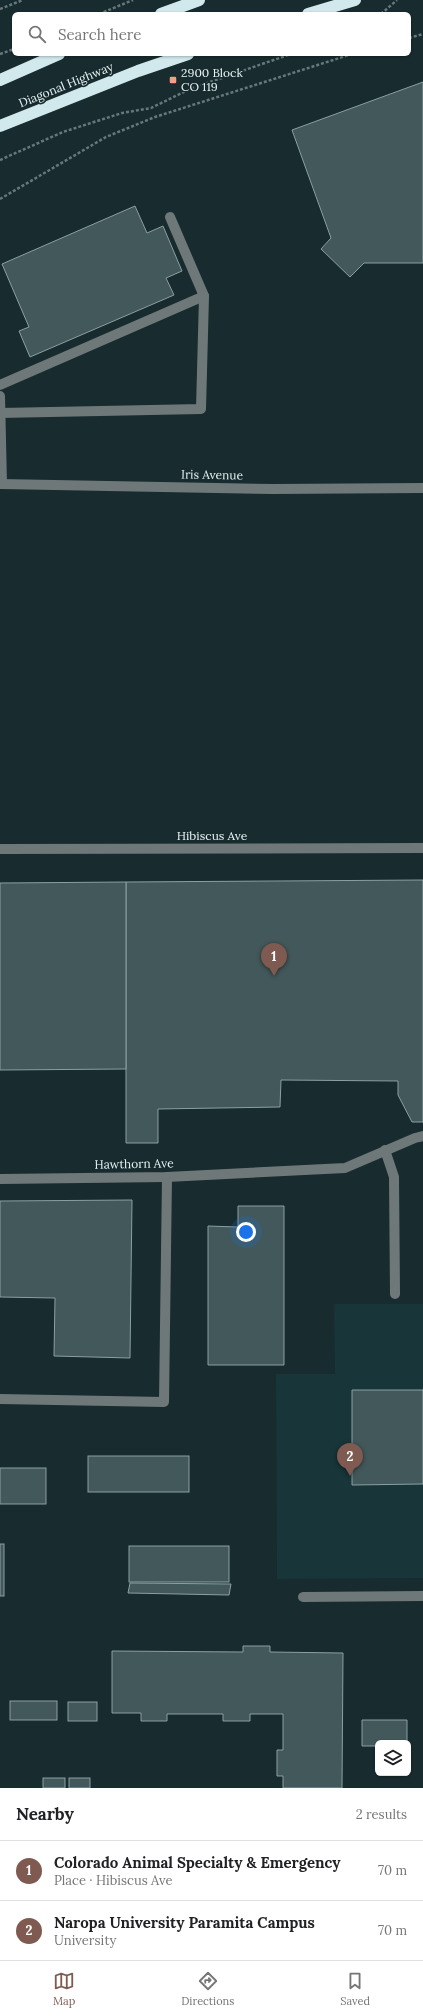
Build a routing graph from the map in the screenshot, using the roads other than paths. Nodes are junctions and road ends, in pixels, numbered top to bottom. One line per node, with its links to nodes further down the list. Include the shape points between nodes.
1 (199, 0): 3 (highway)
2 (356, 0): 4 (highway)
3 (166, 12)
4 (315, 12)
5 (54, 56): 7 (highway)
6 (182, 56): 8 (highway, Diagonal Highway)
7 (0, 80)
8 (0, 126)
9 (170, 217): 10 (street)
10 (204, 296): 11 (street); 13 (street, via 201,409)
11 (0, 385)
12 (0, 396): 13 (street)
13 (1, 413): 14 (street)
14 (1, 484): 15 (street, Iris Avenue, via 273,489)
15 (423, 488)
16 (423, 848): 17 (street, Hibiscus Ave)
17 (0, 849)
18 (423, 1136): 19 (street, Hawthorn Ave)
19 (385, 1150): 20 (street, Hawthorn Ave, via 345,1168); 22 (street, via 394,1177)
20 (167, 1177): 21 (street, Hawthorn Ave); 23 (street, via 164,1402)
21 (0, 1179)
22 (395, 1294)
23 (0, 1399)
24 (303, 1596): 25 (street)
25 (423, 1596)

